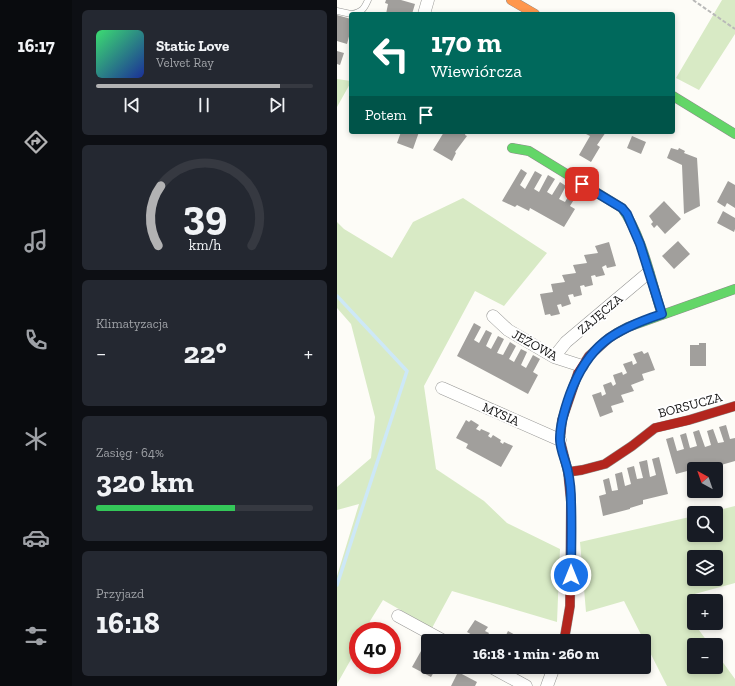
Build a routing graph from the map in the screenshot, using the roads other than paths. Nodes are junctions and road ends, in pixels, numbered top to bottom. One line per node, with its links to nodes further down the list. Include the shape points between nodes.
1 (369, 0): 5 (lane)
2 (428, 0): 6 (street)
3 (511, 0): 7 (street)
4 (337, 11): 8 (lane)
5 (359, 12)
6 (425, 12)
7 (532, 12)
8 (349, 13)
9 (675, 97): 10 (street)
10 (735, 134)
11 (512, 148): 12 (street, via 529,152 622,208 640,244)
12 (648, 273): 14 (street); 16 (street, ZAJĘCZA, via 566,342)
13 (735, 289): 14 (street, ZAJĘCZA)
14 (662, 314): 17 (street, ZAJĘCZA, via 628,326 609,338)
15 (493, 316): 16 (street, JEŻOWA, via 508,330)
16 (555, 357): 17 (street, JEŻOWA)
17 (582, 366): 20 (street, ZAJĘCZA, via 562,420)
18 (442, 388): 20 (street, MYSIA)
19 (735, 406): 21 (street, BORSUCZA, via 655,428 605,464)
20 (560, 440): 21 (street, ZAJĘCZA)
21 (568, 472): 24 (street, ZAJĘCZA, via 571,502 570,606)
22 (398, 616): 23 (street)
23 (431, 634)
24 (565, 634)
25 (504, 674): 27 (street)
26 (551, 674): 28 (street)
27 (526, 686)
28 (547, 686)

